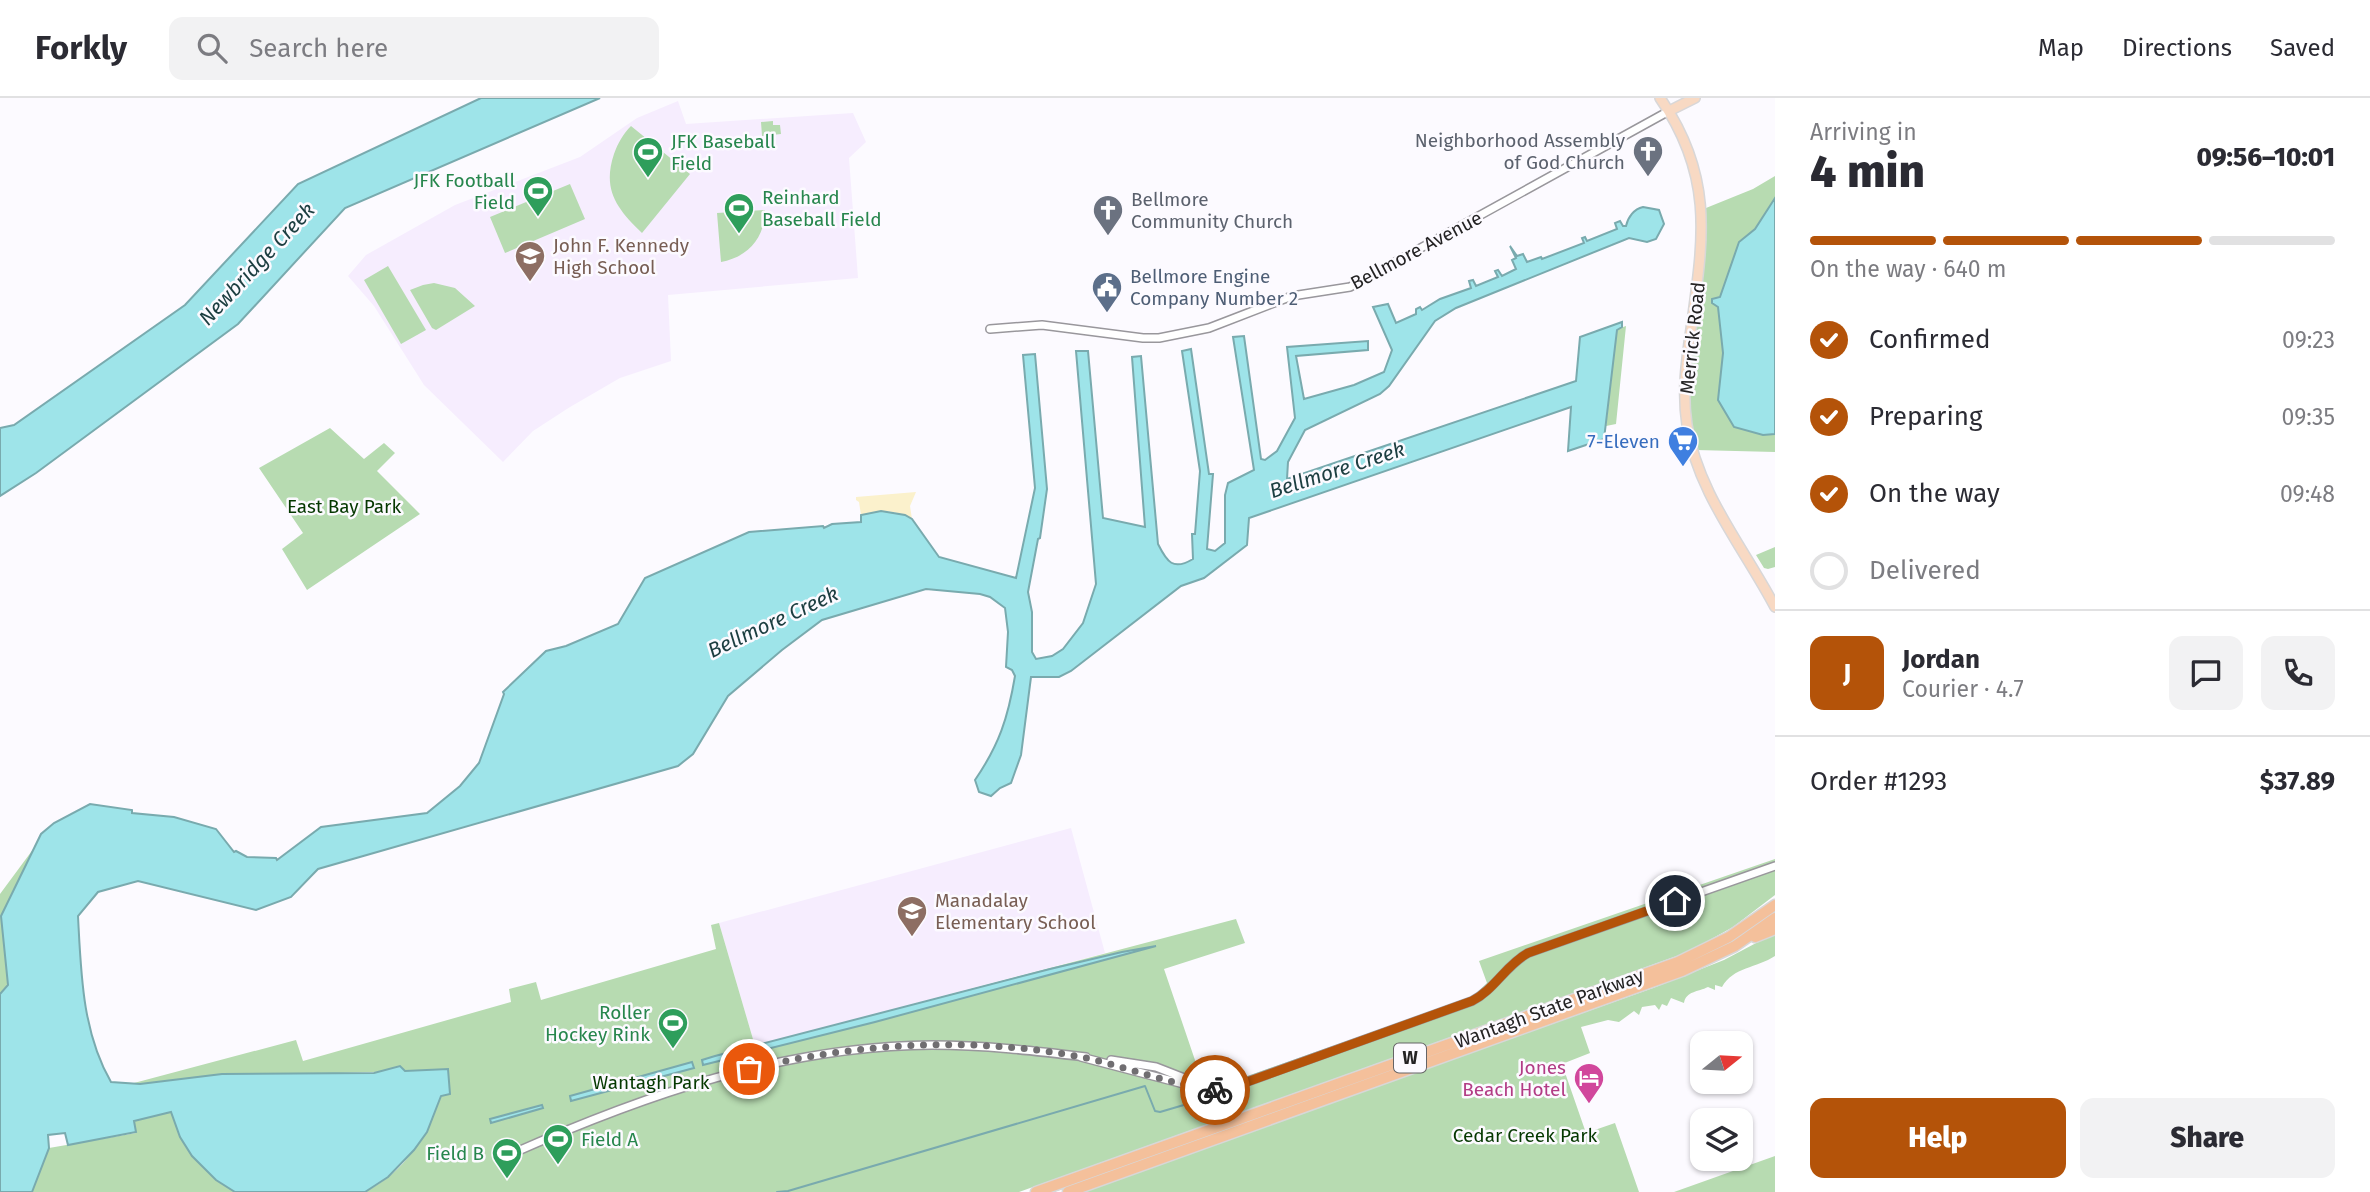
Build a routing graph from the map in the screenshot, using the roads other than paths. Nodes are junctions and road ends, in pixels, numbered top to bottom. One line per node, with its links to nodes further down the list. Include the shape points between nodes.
1 (1660, 98): 3 (main road, Merrick Road)
2 (1695, 98): 3 (main road, Bellmore Avenue)
3 (1669, 111): 4 (street, Bellmore Avenue, via 1350,287 1292,296 1209,328 1160,338 1042,325); 5 (main road, Merrick Road, via 1688,149 1702,209 1702,250 1684,381 1688,430 1704,482)
4 (990, 328)
5 (1775, 607)
6 (1775, 866): 12 (street, via 1528,953 1472,1001 1233,1087 1210,1090 1156,1066 1003,1047 939,1045 830,1053 676,1089 598,1116)
7 (1775, 898): 11 (highway)
8 (1775, 905): 11 (highway, Wantagh State Parkway / W)
9 (1775, 918): 11 (highway, Wantagh State Parkway / W)
10 (1775, 929): 11 (highway)
11 (1732, 942): 13 (highway, Wantagh State Parkway / W); 14 (highway, Wantagh State Parkway / W, via 1682,971)
12 (509, 1155)
13 (1036, 1192)
14 (1068, 1192)

